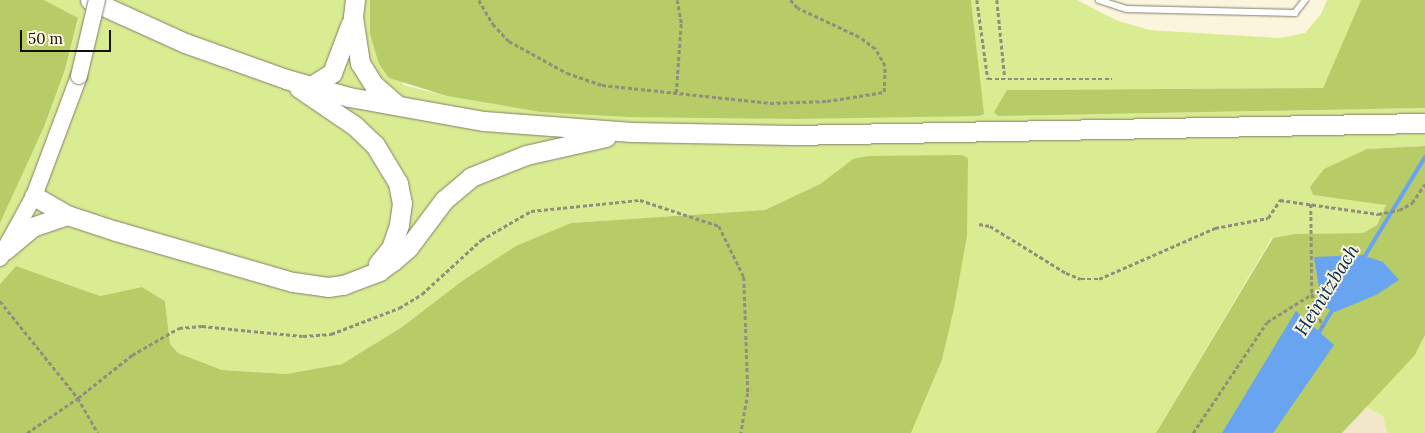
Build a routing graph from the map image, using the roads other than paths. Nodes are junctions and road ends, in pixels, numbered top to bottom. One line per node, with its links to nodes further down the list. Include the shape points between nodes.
1 (90, 0): 6 (highway, via 185,43)
2 (97, 0): 11 (main road, bridge, via 79,76)
3 (1098, 0): 4 (lane, via 1127,9 1295,13)
4 (1305, 0)
5 (354, 9): 7 (highway, via 332,73); 8 (highway, via 357,49 365,74)
6 (286, 79): 7 (highway); 14 (highway, via 364,134 384,156 398,183 402,208 396,235 383,258)
7 (311, 86): 8 (highway)
8 (400, 107): 10 (highway, via 484,121)
9 (1425, 123): 10 (highway, via 924,133)
10 (632, 132): 14 (highway, via 541,151 471,177 444,200 408,248 386,266)
11 (34, 196): 12 (highway); 13 (main road)
12 (68, 214): 13 (highway, via 32,226); 14 (highway, via 293,282 328,287)
13 (2, 254)
14 (363, 278)

